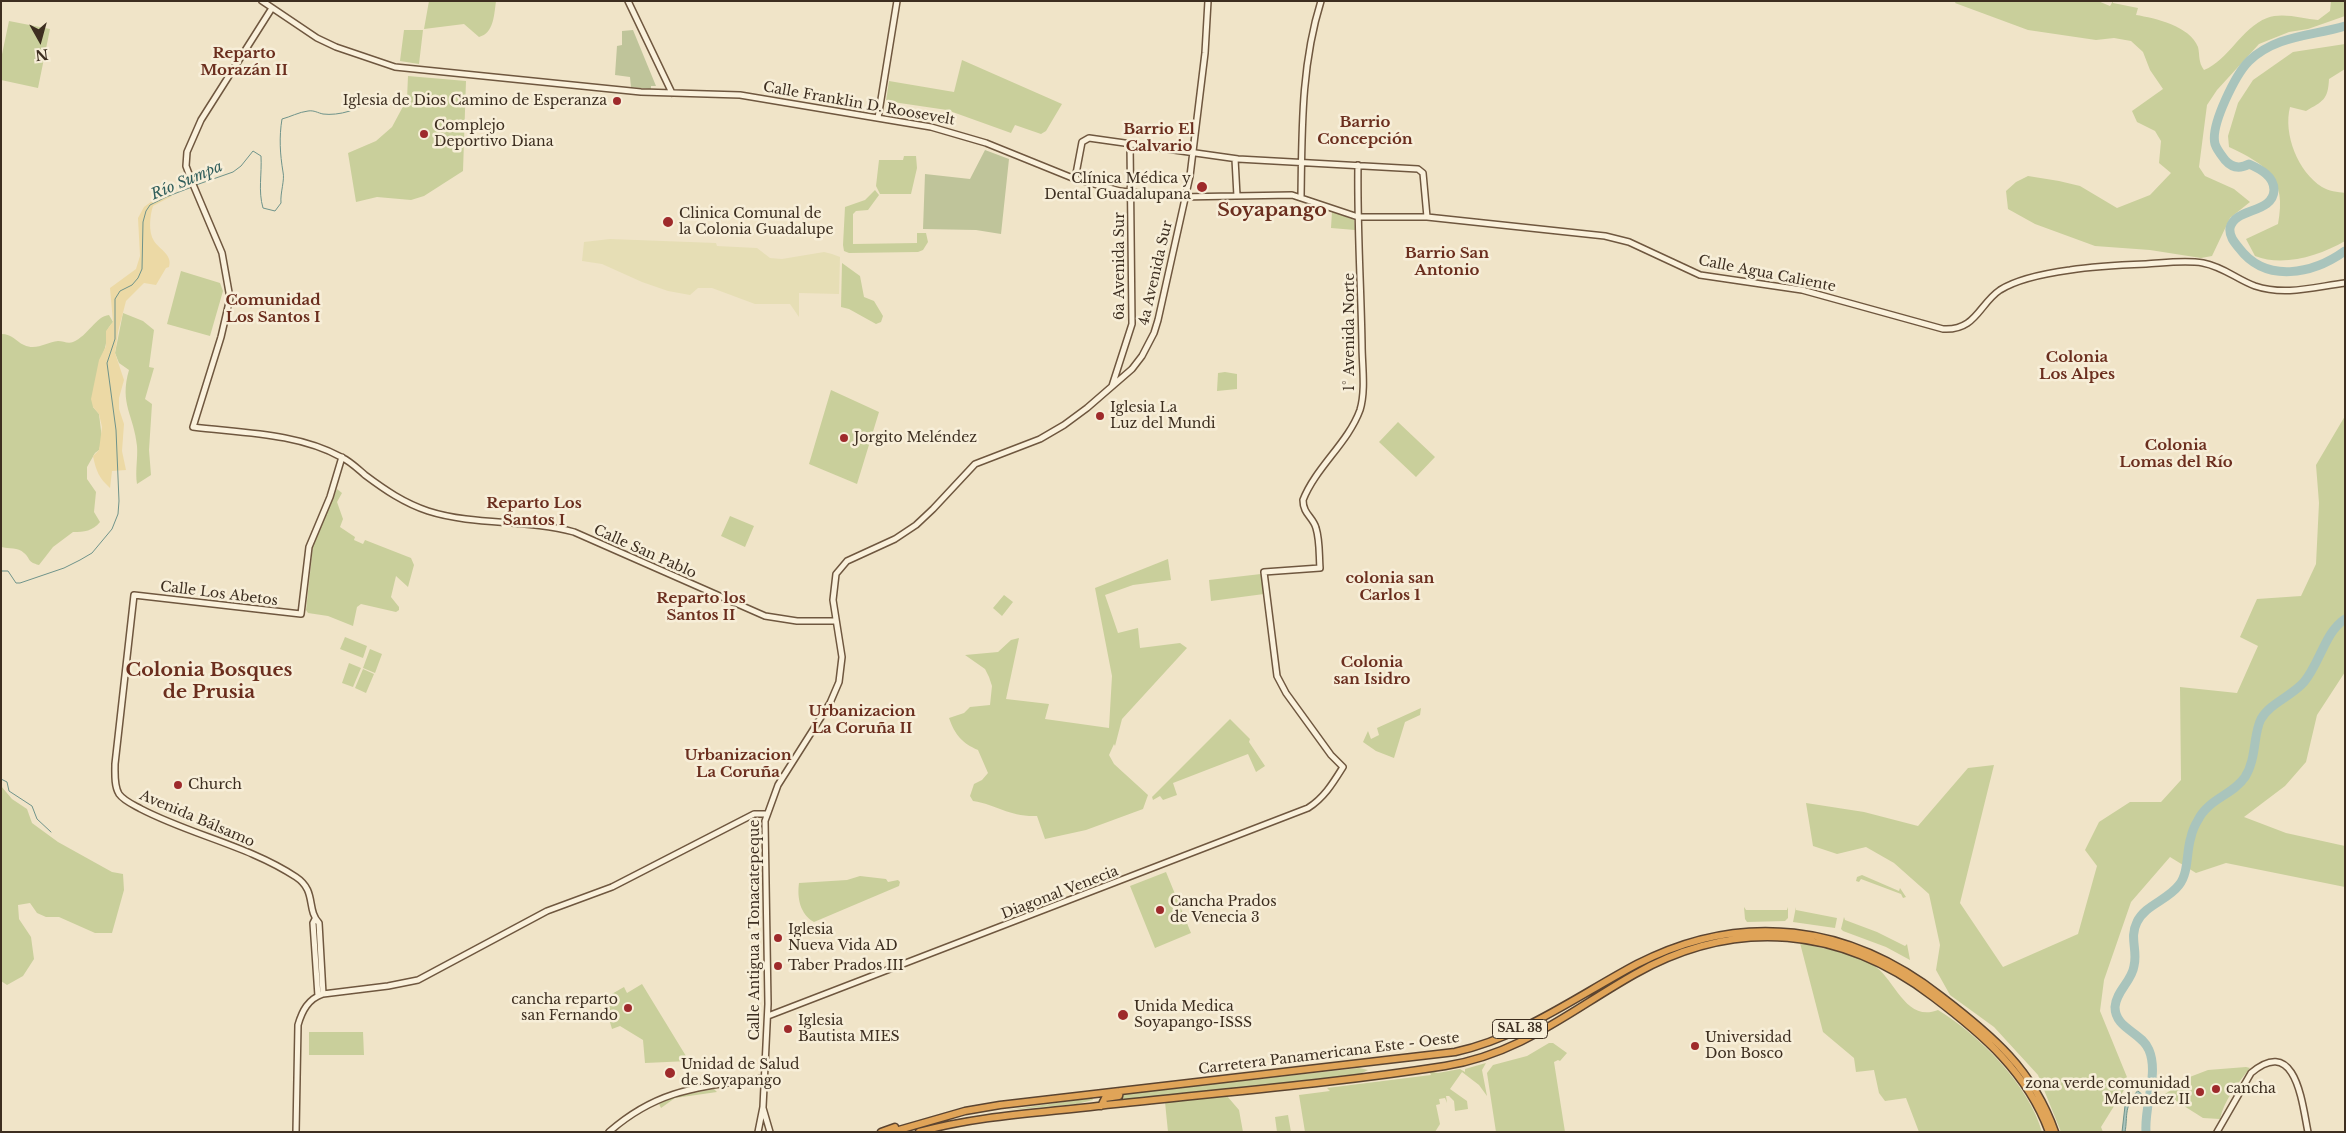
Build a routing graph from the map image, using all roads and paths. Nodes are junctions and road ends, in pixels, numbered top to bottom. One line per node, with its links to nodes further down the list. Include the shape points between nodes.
1 (262, 1): 6 (street, Calle Franklin D. Roosevelt)
2 (628, 1): 7 (street)
3 (898, 1): 8 (street)
4 (1208, 1): 10 (street, 4a Avenida Sur, via 1206,54)
5 (1321, 1): 12 (street, via 1307,55)
6 (272, 8): 7 (street, Calle Franklin D. Roosevelt, via 336,47 395,67 611,90); 26 (street, Calle San Pablo, via 201,120 186,160 197,196 222,254 230,298 193,426 294,440)
7 (672, 92): 8 (street, Calle Franklin D. Roosevelt, via 740,95)
8 (878, 118): 14 (street, Calle Franklin D. Roosevelt, via 970,137)
9 (1130, 143): 10 (street); 14 (street, via 1086,138 1082,142); 15 (street, 6a Avenida Sur)
10 (1192, 153): 11 (street); 17 (street, 4a Avenida Sur)
11 (1235, 159): 12 (street); 16 (street)
12 (1301, 162): 13 (street); 18 (street)
13 (1358, 165): 19 (street, 1° Avenida Norte); 20 (street, via 1422,171)
14 (1075, 179): 15 (street, Calle Franklin D. Roosevelt)
15 (1132, 193): 17 (street, Calle Franklin D. Roosevelt); 23 (street, 6a Avenida Sur, via 1132,324)
16 (1237, 196): 17 (street, Calle Franklin D. Roosevelt); 18 (street, Calle Franklin D. Roosevelt)
17 (1185, 197): 24 (street, 4a Avenida Sur, via 1154,333)
18 (1301, 197): 19 (street, Calle Franklin D. Roosevelt)
19 (1358, 216): 20 (street, Calle Franklin D. Roosevelt); 29 (street, 1° Avenida Norte, via 1362,310 1360,410 1303,500 1305,513 1317,531 1320,568 1264,572 1277,676 1286,693)
20 (1427, 218): 21 (street, Calle Franklin D. Roosevelt)
21 (1486, 224): 22 (street, Calle Agua Caliente, via 1623,240 1700,275 1802,290 1940,328 1958,328 1976,317 2005,287 2054,272 2080,268 2193,262 2217,267 2251,284 2277,291)
22 (2345, 283)
23 (1119, 364): 24 (street, via 1124,371); 25 (street, 6a Avenida Sur)
24 (1132, 368): 25 (street, 4a Avenida Sur)
25 (1112, 386): 28 (street, Calle Antigua a Tonacatepeque, via 1052,433 975,464 916,524 895,539 841,566 835,581)
26 (342, 457): 27 (street, Calle Los Abetos, via 330,497 309,547 301,614); 28 (street, Calle San Pablo, via 389,493 428,511 465,518 552,526 574,532 765,616 797,621)
27 (134, 595): 31 (street, Avenida Bálsamo, via 115,764 117,790 124,799 158,818 236,848 295,876 309,889 315,919)
28 (834, 621): 30 (street, Calle Antigua a Tonacatepeque, via 842,658 836,690 783,777)
29 (1343, 767): 32 (street, Diagonal Venecia, via 1323,797 1308,808)
30 (766, 814): 31 (street, via 754,814 612,887 547,910 418,980); 32 (street, Calle Antigua a Tonacatepeque)
31 (321, 995): 44 (street, via 306,1006 298,1025)
32 (768, 1016): 37 (street, Calle Antigua a Tonacatepeque)
33 (1384, 1062): 34 (highway, Carretera Panamericana Este - Oeste / SAL 38); 35 (highway, via 1379,1069); 52 (highway, Carretera Panamericana Este - Oeste / SAL 38, via 1455,1052 1499,1039 1639,964 1695,942 1750,932 1799,933 1869,951 1904,969 1942,997 2017,1063 2040,1097)
34 (1364, 1063): 36 (highway, via 1372,1070); 38 (highway, Carretera Panamericana Este - Oeste / SAL 38)
35 (1386, 1073): 36 (highway, Carretera Panamericana Este - Oeste / SAL 38); 51 (highway, Carretera Panamericana Este - Oeste / SAL 38, via 1455,1064 1513,1046 1561,1022 1633,975 1691,949 1744,938 1792,937 1820,941 1866,956 1933,997 2006,1059 2029,1089)
36 (1366, 1076): 40 (highway, Carretera Panamericana Este - Oeste / SAL 38)
37 (764, 1078): 41 (street, Calle Antigua a Tonacatepeque); 45 (street, via 670,1094 631,1115)
38 (1120, 1091): 39 (highway, Carretera Panamericana Este - Oeste / SAL 38); 40 (highway, via 1119,1096 1105,1098)
39 (1098, 1094): 42 (highway, Carretera Panamericana Este - Oeste / SAL 38); 43 (highway, via 1099,1100 1094,1104)
40 (1100, 1106): 43 (highway, Carretera Panamericana Este - Oeste / SAL 38)
41 (763, 1107): 46 (street, Calle Antigua a Tonacatepeque); 47 (street, Calle Antigua a Tonacatepeque)
42 (964, 1111): 48 (highway, via 929,1117); 49 (highway, Carretera Panamericana Este - Oeste / SAL 38)
43 (1054, 1111): 50 (highway, Carretera Panamericana Este - Oeste / SAL 38, via 989,1118)
44 (296, 1132)
45 (609, 1132)
46 (758, 1132)
47 (770, 1132)
48 (881, 1132)
49 (892, 1132)
50 (919, 1132)
51 (2049, 1132)
52 (2055, 1132)
53 (2217, 1132): 54 (street, via 2251,1073 2259,1066 2276,1063 2288,1067 2295,1077)
54 (2308, 1132)

